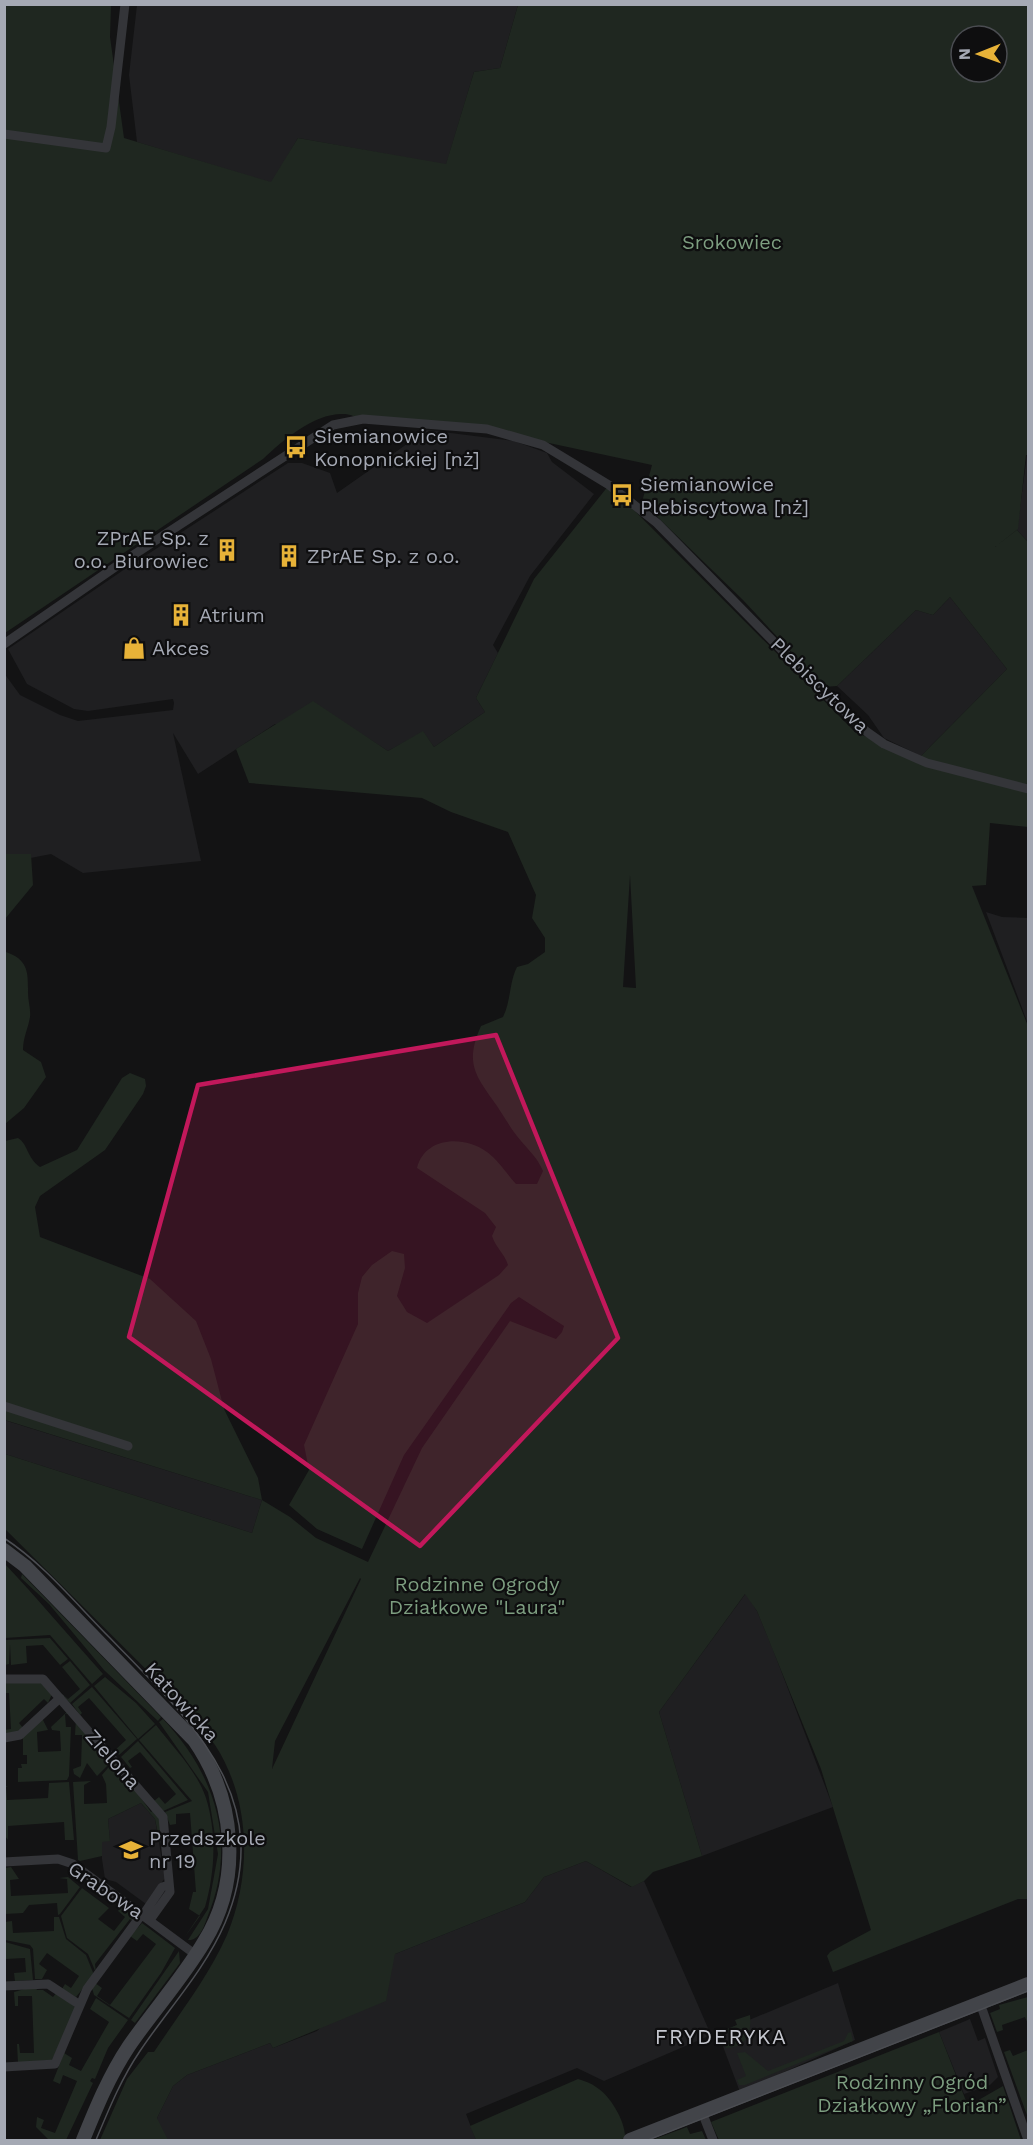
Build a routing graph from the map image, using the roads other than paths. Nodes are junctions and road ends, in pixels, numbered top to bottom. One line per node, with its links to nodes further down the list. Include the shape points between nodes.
1 (125, 4): 2 (street, via 106,148)
2 (4, 134)
3 (4, 644): 4 (street, Plebiscytowa, via 322,430 363,419 487,429 543,445 609,484 657,523 825,694 884,744 927,763)
4 (1029, 789)
5 (4, 1406): 6 (street)
6 (128, 1446)
7 (4, 1550): 13 (main road, Katowicka, via 25,1566 116,1658 194,1740 207,1759 228,1814 229,1865 221,1905)
8 (4, 1679): 9 (street, Zielona, via 40,1678)
9 (60, 1698): 10 (street, via 20,1735); 12 (street, Zielona, via 163,1817 170,1892)
10 (4, 1738)
11 (4, 1862): 12 (street, Grabowa, via 65,1861)
12 (145, 1916): 13 (street, Grabowa); 17 (street, Zielona, via 87,1989)
13 (196, 1955): 20 (main road, Katowicka, via 115,2069)
14 (1029, 1984): 16 (main road)
15 (4, 1986): 17 (street, via 48,1984)
16 (980, 2003): 19 (main road); 23 (street)
17 (80, 2005): 18 (street, Zielona, via 55,2064)
18 (4, 2067)
19 (702, 2112): 21 (main road); 22 (street)
20 (83, 2140)
21 (630, 2140)
22 (713, 2140)
23 (1029, 2140)

